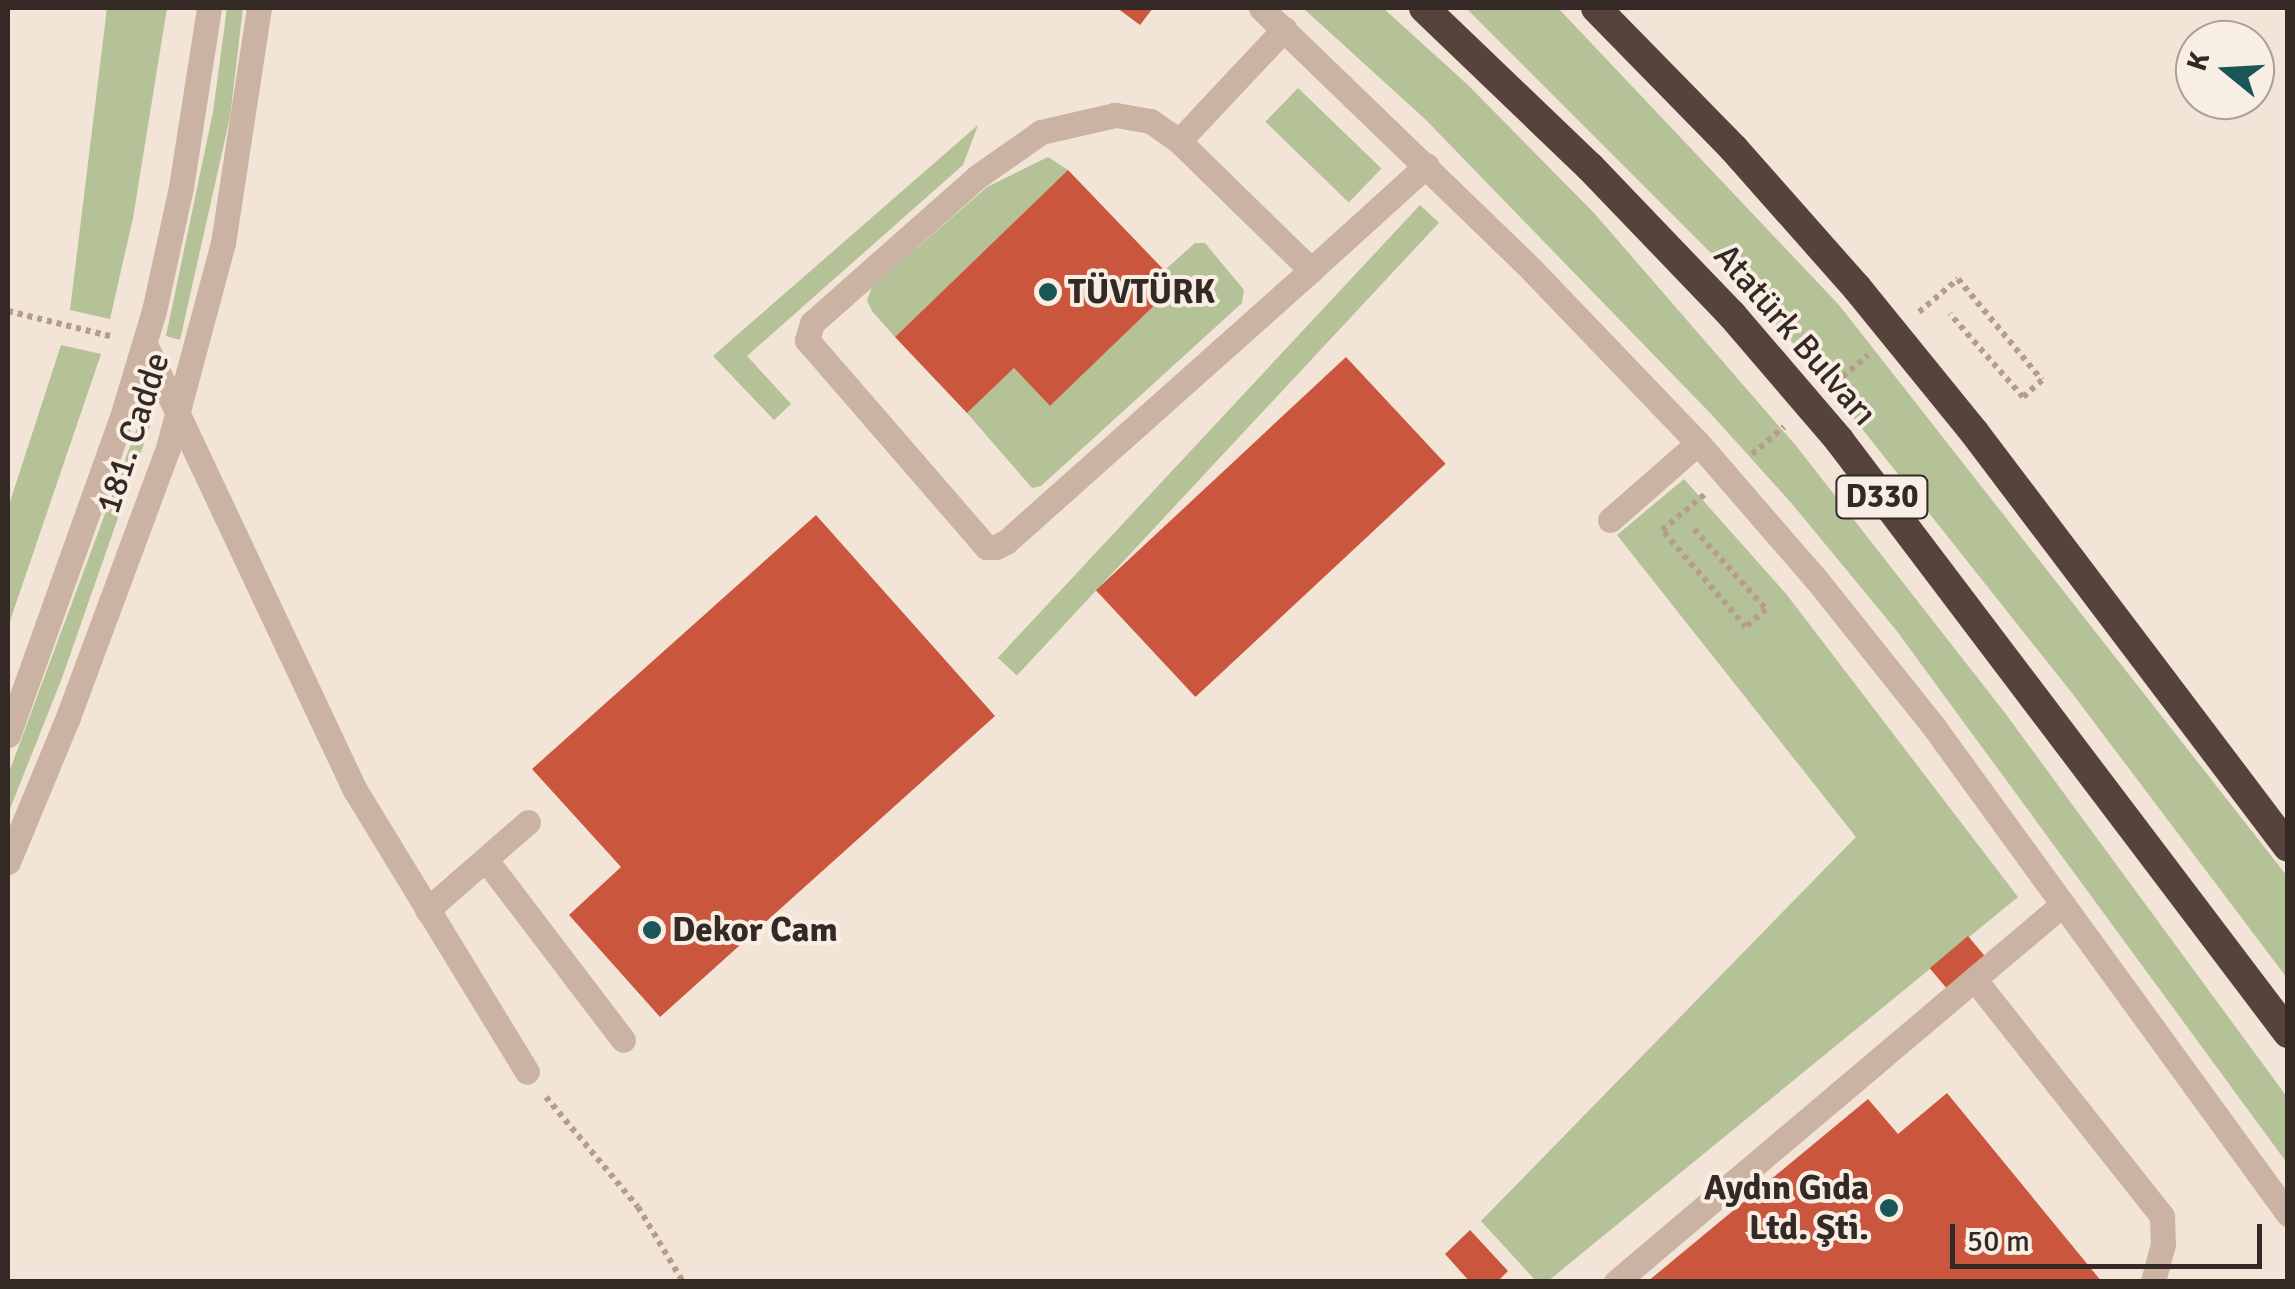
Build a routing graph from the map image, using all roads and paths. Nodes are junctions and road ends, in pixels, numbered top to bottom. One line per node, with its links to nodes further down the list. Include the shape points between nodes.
1 (209, 8): 13 (street, 181. Cadde, via 181,187)
2 (259, 8): 14 (street, 181. Cadde, via 223,243)
3 (1261, 8): 6 (street)
4 (1424, 8): 27 (highway, Atatürk Bulvarı / D330, via 1694,275 1839,440)
5 (1596, 8): 21 (highway, via 1857,288)
6 (1284, 28): 7 (street); 8 (street)
7 (1179, 141): 9 (street); 9 (street, via 1134,116 1041,132 976,176 808,331 810,348 986,547 1006,542)
8 (1427, 165): 9 (street); 15 (street)
9 (1310, 270)
10 (1958, 279): 12 (path, via 2042,380 2022,398)
11 (8, 312): 13 (path)
12 (1950, 314)
13 (145, 344): 14 (street); 19 (street, 181. Cadde)
14 (178, 416): 23 (street, 181. Cadde); 25 (street, via 314,709)
15 (1698, 444): 16 (street); 24 (street, via 1816,579)
16 (1610, 520)
17 (1694, 529): 18 (path, via 1766,609 1746,627)
18 (1662, 530)
19 (8, 735)
20 (528, 822): 22 (street)
21 (2288, 847)
22 (486, 860): 25 (street); 28 (street)
23 (8, 862)
24 (2063, 904): 26 (street); 30 (street)
25 (427, 910): 29 (street)
26 (1975, 980): 32 (street); 33 (street, via 2162,1216 2164,1244)
27 (2288, 1032)
28 (623, 1040)
29 (527, 1072): 31 (path, via 638,1207)
30 (2288, 1214)
31 (683, 1282)
32 (1616, 1282)
33 (2153, 1282)

